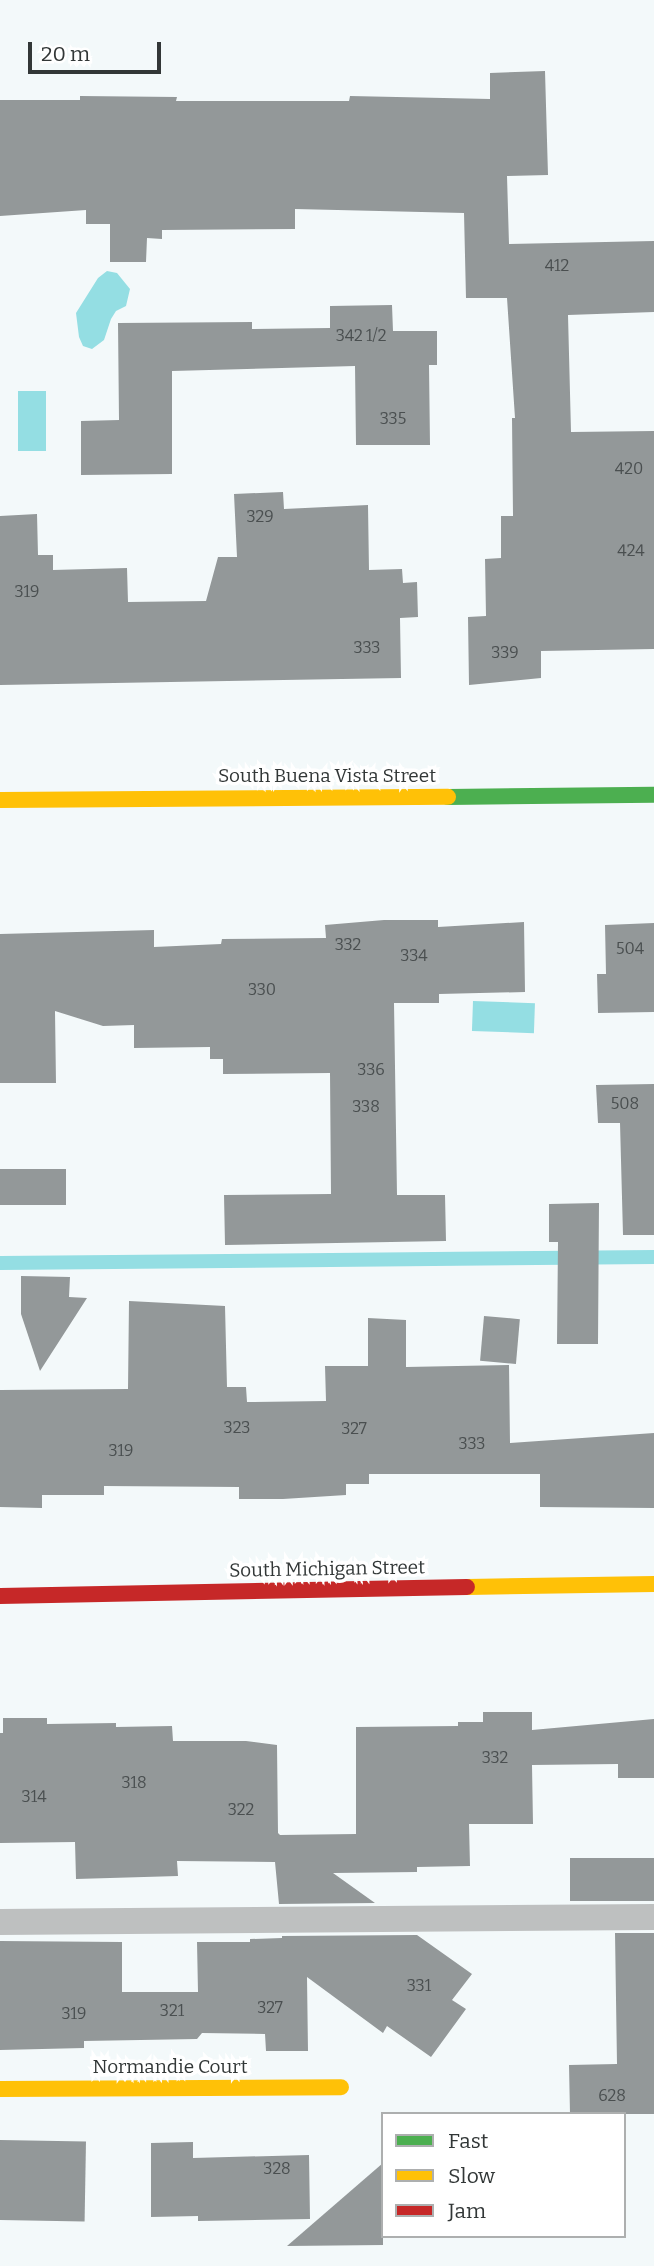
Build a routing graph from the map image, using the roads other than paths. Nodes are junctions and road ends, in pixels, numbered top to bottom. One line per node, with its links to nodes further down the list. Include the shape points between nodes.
1 (654, 795): 2 (street, South Buena Vista Street)
2 (0, 800)
3 (654, 1584): 4 (street, South Michigan Street)
4 (0, 1596)
5 (654, 1917): 6 (lane)
6 (0, 1922)
7 (341, 2087): 8 (street, Normandie Court)
8 (0, 2089)

